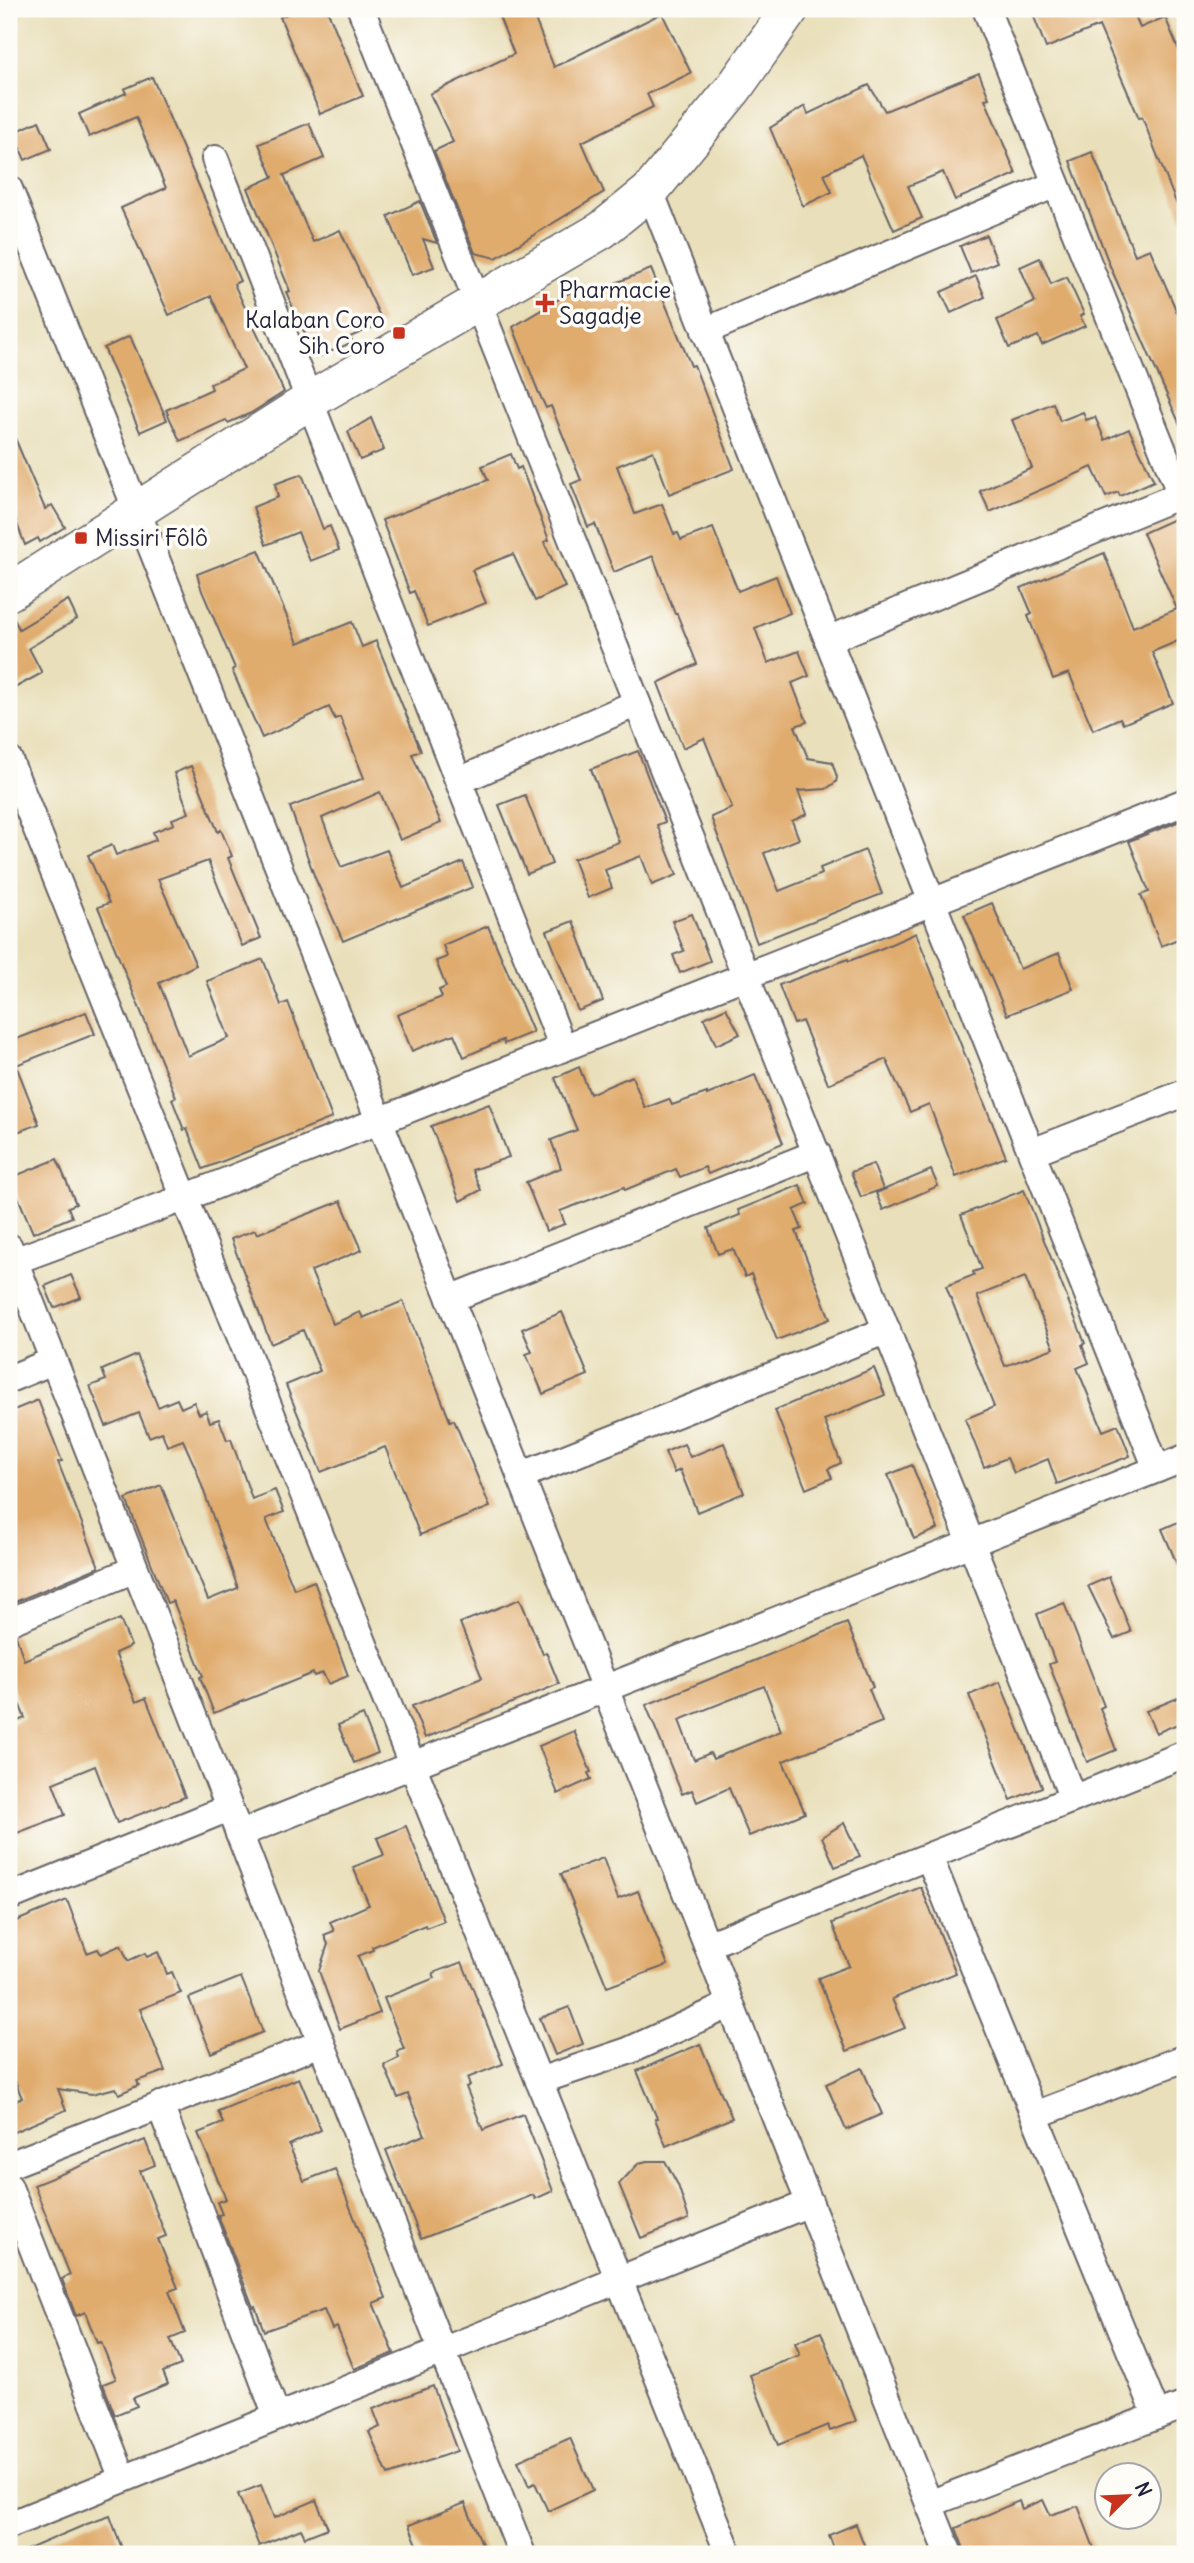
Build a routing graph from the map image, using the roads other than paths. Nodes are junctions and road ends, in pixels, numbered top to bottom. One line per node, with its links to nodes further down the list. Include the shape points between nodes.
1 (361, 9): 8 (street)
2 (790, 9): 7 (main road, via 734,88)
3 (986, 9): 5 (street)
4 (215, 159): 10 (street)
5 (1056, 184): 9 (street); 11 (street)
6 (9, 189): 12 (street)
7 (650, 191): 8 (main road, via 602,230); 9 (street)
8 (478, 303): 10 (main road); 15 (street)
9 (705, 331): 14 (street)
10 (309, 401): 12 (main road); 17 (street)
11 (1183, 494): 14 (street)
12 (137, 511): 13 (main road); 23 (street)
13 (9, 592)
14 (828, 640): 19 (street)
15 (637, 703): 17 (street); 20 (street)
16 (9, 760): 26 (street)
17 (458, 781): 21 (street)
18 (1185, 802): 19 (street)
19 (932, 902): 20 (street); 24 (street)
20 (746, 976): 21 (street); 25 (street)
21 (563, 1048): 23 (street)
22 (1185, 1093): 24 (street)
23 (379, 1119): 26 (street); 28 (street)
24 (1032, 1152): 33 (street)
25 (817, 1153): 28 (street); 29 (street)
26 (184, 1198): 27 (street); 40 (street)
27 (12, 1254): 30 (street)
28 (450, 1299): 34 (street)
29 (887, 1330): 34 (street); 35 (street)
30 (53, 1361): 31 (street); 36 (street)
31 (9, 1379)
32 (1185, 1458): 33 (street)
33 (1157, 1469): 35 (street)
34 (520, 1476): 38 (street)
35 (971, 1543): 38 (street); 41 (street)
36 (135, 1569): 37 (street); 42 (street)
37 (9, 1622)
38 (605, 1689): 40 (street); 46 (street)
39 (1185, 1754): 41 (street)
40 (412, 1765): 43 (street); 50 (street)
41 (1073, 1799): 44 (street)
42 (229, 1808): 43 (street); 45 (street)
43 (239, 1834): 48 (street)
44 (929, 1857): 46 (street); 52 (street)
45 (9, 1897)
46 (707, 1945): 47 (street)
47 (729, 2005): 50 (street, via 628,2051); 55 (street)
48 (321, 2043): 51 (street); 57 (street)
49 (1185, 2058): 52 (street)
50 (538, 2081): 56 (street)
51 (160, 2105): 53 (street); 60 (street)
52 (1035, 2115): 59 (street)
53 (9, 2165)
54 (9, 2187): 61 (street)
55 (810, 2203): 56 (street); 62 (street)
56 (619, 2280): 57 (street); 65 (street)
57 (442, 2350): 60 (street); 64 (street)
58 (1185, 2405): 59 (street)
59 (1157, 2416): 62 (street)
60 (276, 2417): 61 (street)
61 (123, 2479): 63 (street)
62 (929, 2504): 66 (street)
63 (9, 2525)
64 (522, 2554)
65 (729, 2554)
66 (949, 2554)

